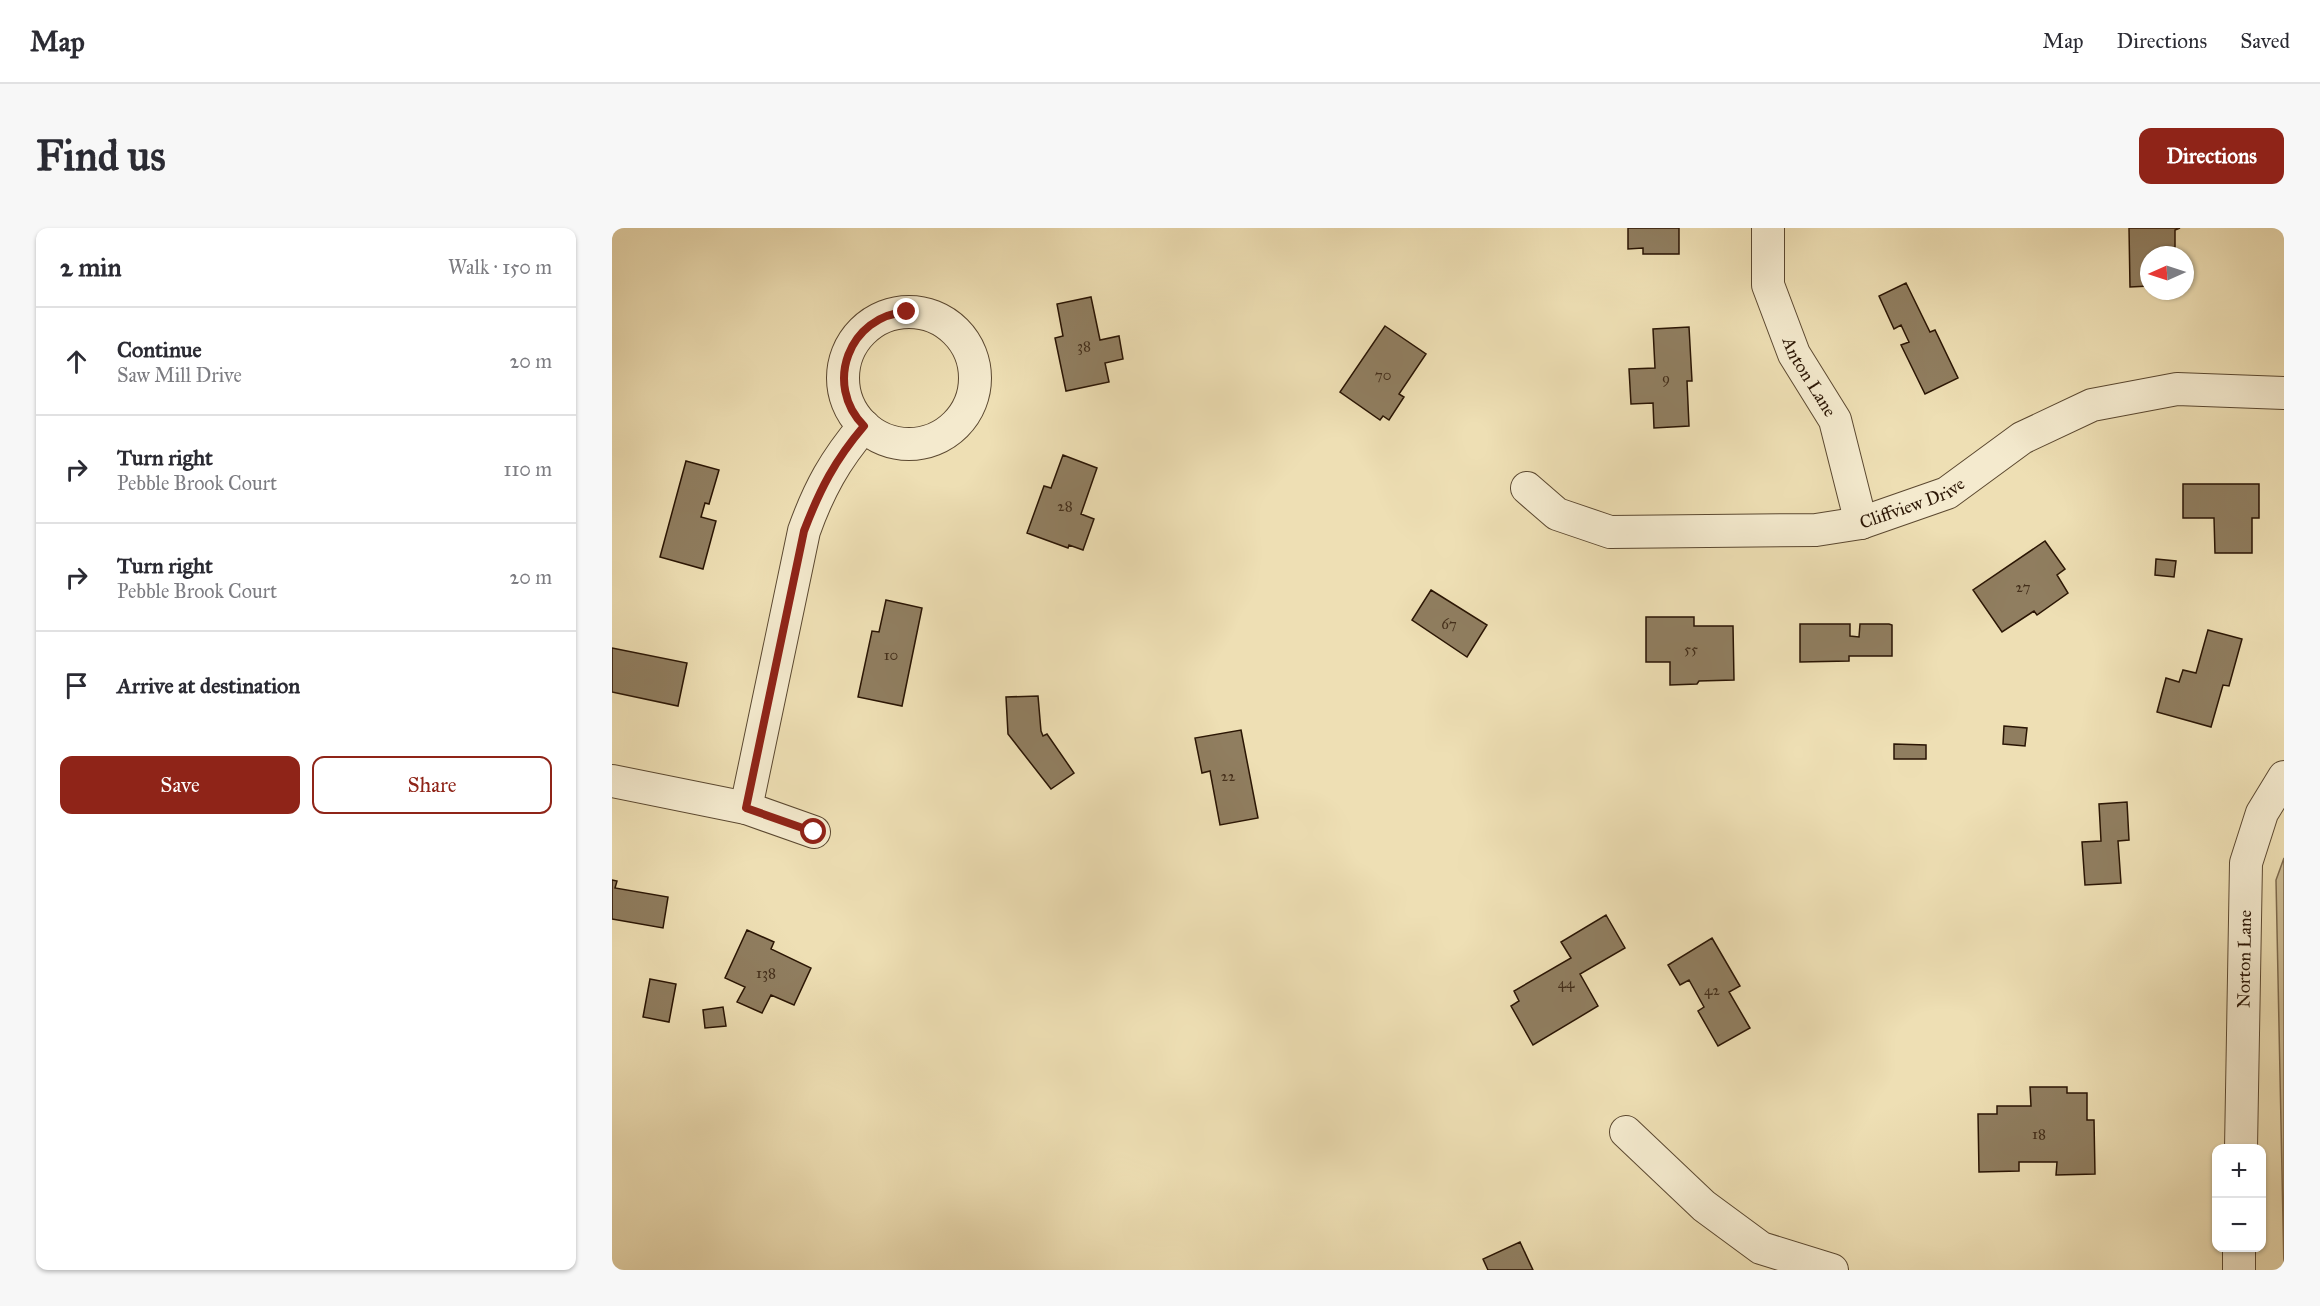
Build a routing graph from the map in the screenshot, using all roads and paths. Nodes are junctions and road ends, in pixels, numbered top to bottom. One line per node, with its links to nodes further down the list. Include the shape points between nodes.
1 (1768, 228): 5 (street, Anton Lane, via 1768,285 1794,354 1835,420)
2 (2284, 393): 5 (street, Cliffview Drive, via 2177,389 2092,405 2022,438 1947,493)
3 (864, 426): 3 (street, via 885,439 910,444 935,439 956,424 970,404 975,374 970,354 953,329 927,314 907,312 883,317 862,332 849,352 843,377 849,406); 8 (street, via 839,455 819,490 804,531)
4 (1527, 488): 5 (street, Cliffview Drive, via 1557,514 1610,532 1816,530)
5 (1861, 524)
6 (2284, 777): 11 (street, Norton Lane, via 2262,813 2246,863)
7 (612, 781): 8 (street)
8 (746, 808): 9 (street)
9 (814, 832)
10 (1626, 1132): 13 (street, via 1704,1206 1761,1248)
11 (2241, 1144)
12 (2239, 1252): 14 (street)
13 (1832, 1270)
14 (2238, 1270)

